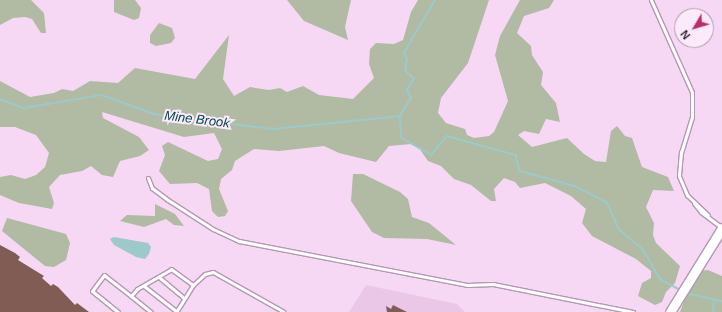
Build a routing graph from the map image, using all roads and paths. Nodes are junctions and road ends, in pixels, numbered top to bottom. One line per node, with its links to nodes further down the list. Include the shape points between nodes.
1 (651, 0): 3 (lane, via 691,86 692,117 680,152 678,170 683,187 694,202 701,205)
2 (148, 178): 13 (lane, via 152,188 168,200 213,230 239,241 467,285 493,284)
3 (722, 228): 14 (main road, via 681,290)
4 (160, 278): 5 (lane, via 171,269); 6 (lane); 8 (lane)
5 (193, 285): 8 (lane); 12 (lane, via 205,274 213,272)
6 (144, 286): 7 (lane); 9 (lane)
7 (131, 296): 10 (lane, via 104,275 92,291); 11 (lane)
8 (184, 298): 9 (lane)
9 (176, 311)
10 (118, 312)
11 (151, 312)
12 (284, 312)
13 (633, 312)
14 (670, 312)

